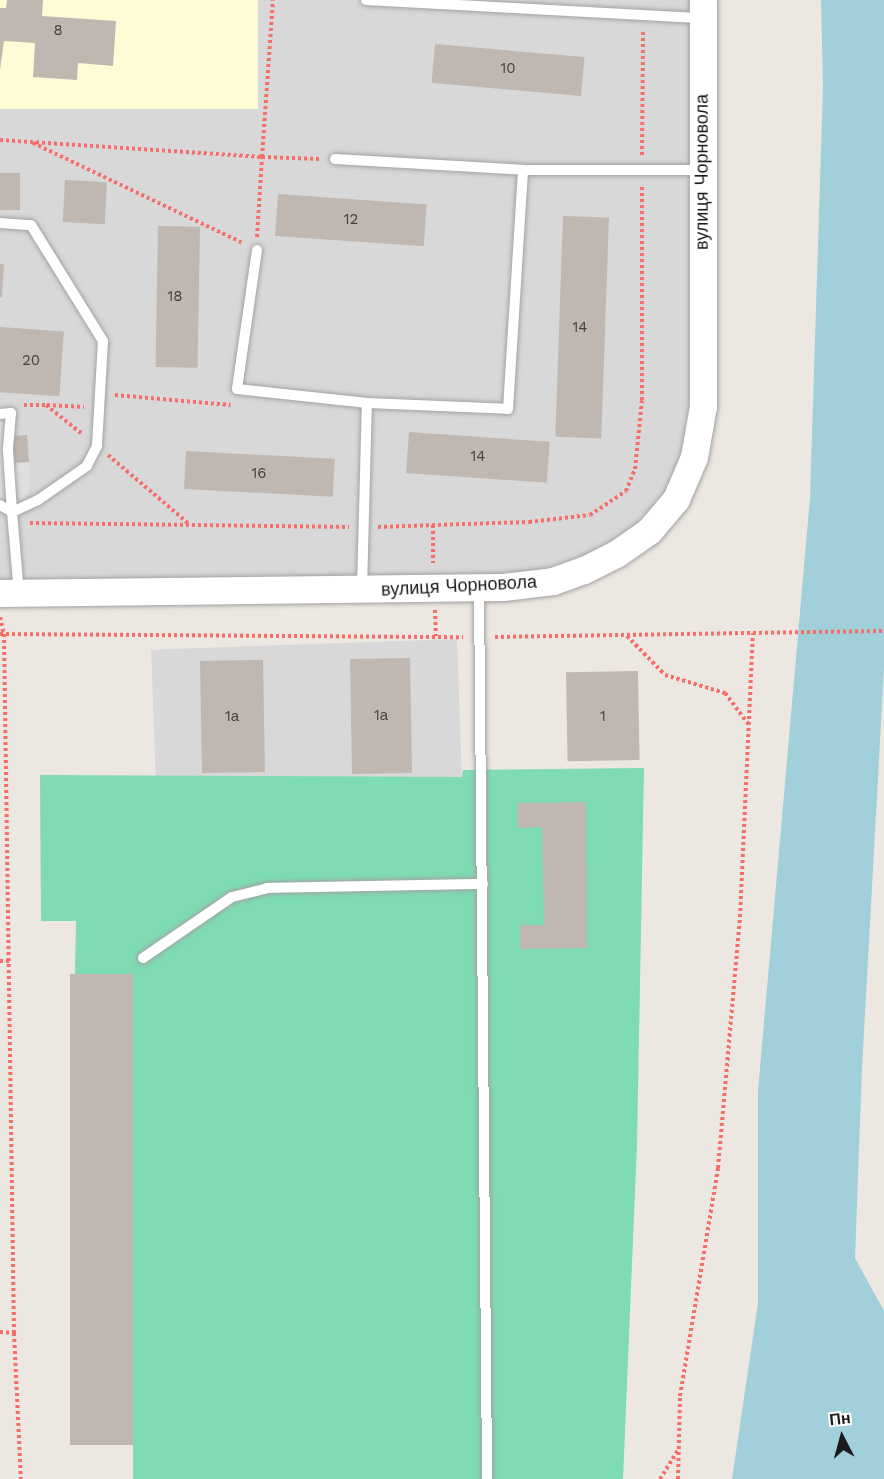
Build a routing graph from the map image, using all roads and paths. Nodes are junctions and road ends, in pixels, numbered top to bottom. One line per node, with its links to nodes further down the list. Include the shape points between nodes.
1 (273, 0): 6 (path)
2 (366, 0): 3 (lane)
3 (703, 9): 9 (street, вулиця Чорновола)
4 (0, 140): 5 (path)
5 (29, 142): 6 (path); 11 (path)
6 (262, 157): 7 (path); 11 (path)
7 (335, 159): 8 (lane)
8 (523, 170): 9 (lane); 14 (lane, via 508,409)
9 (702, 170): 20 (street, вулиця Чорновола, via 703,406 694,457 676,499 649,531 584,570 553,580)
10 (0, 223): 13 (lane, via 31,225 103,341)
11 (257, 250): 12 (lane)
12 (237, 389): 13 (path, via 235,405); 14 (lane)
13 (100, 394): 16 (lane)
14 (367, 403): 21 (lane)
15 (46, 405): 16 (path)
16 (99, 408): 19 (lane, via 97,446 87,466 38,500)
17 (0, 414): 19 (lane, via 10,413)
18 (0, 505): 19 (lane)
19 (12, 512): 22 (lane)
20 (479, 588): 21 (street, вулиця Чорновола); 28 (lane)
21 (362, 591): 22 (street, вулиця Чорновола)
22 (9, 593)
23 (0, 617): 26 (path)
24 (884, 632): 25 (path)
25 (753, 633): 27 (path); 29 (path)
26 (2, 634): 28 (path); 33 (path)
27 (627, 636): 28 (path); 29 (path, via 665,675 725,693)
28 (483, 637): 30 (lane)
29 (748, 725): 36 (path, via 740,918 718,1168 680,1396)
30 (483, 884): 31 (lane, via 267,888 232,897); 38 (lane)
31 (142, 958)
32 (0, 961): 33 (path)
33 (12, 961): 35 (path)
34 (0, 1332): 35 (path)
35 (14, 1333): 37 (path)
36 (680, 1449): 39 (path); 40 (path)
37 (21, 1479)
38 (487, 1479)
39 (660, 1479)
40 (678, 1479)

